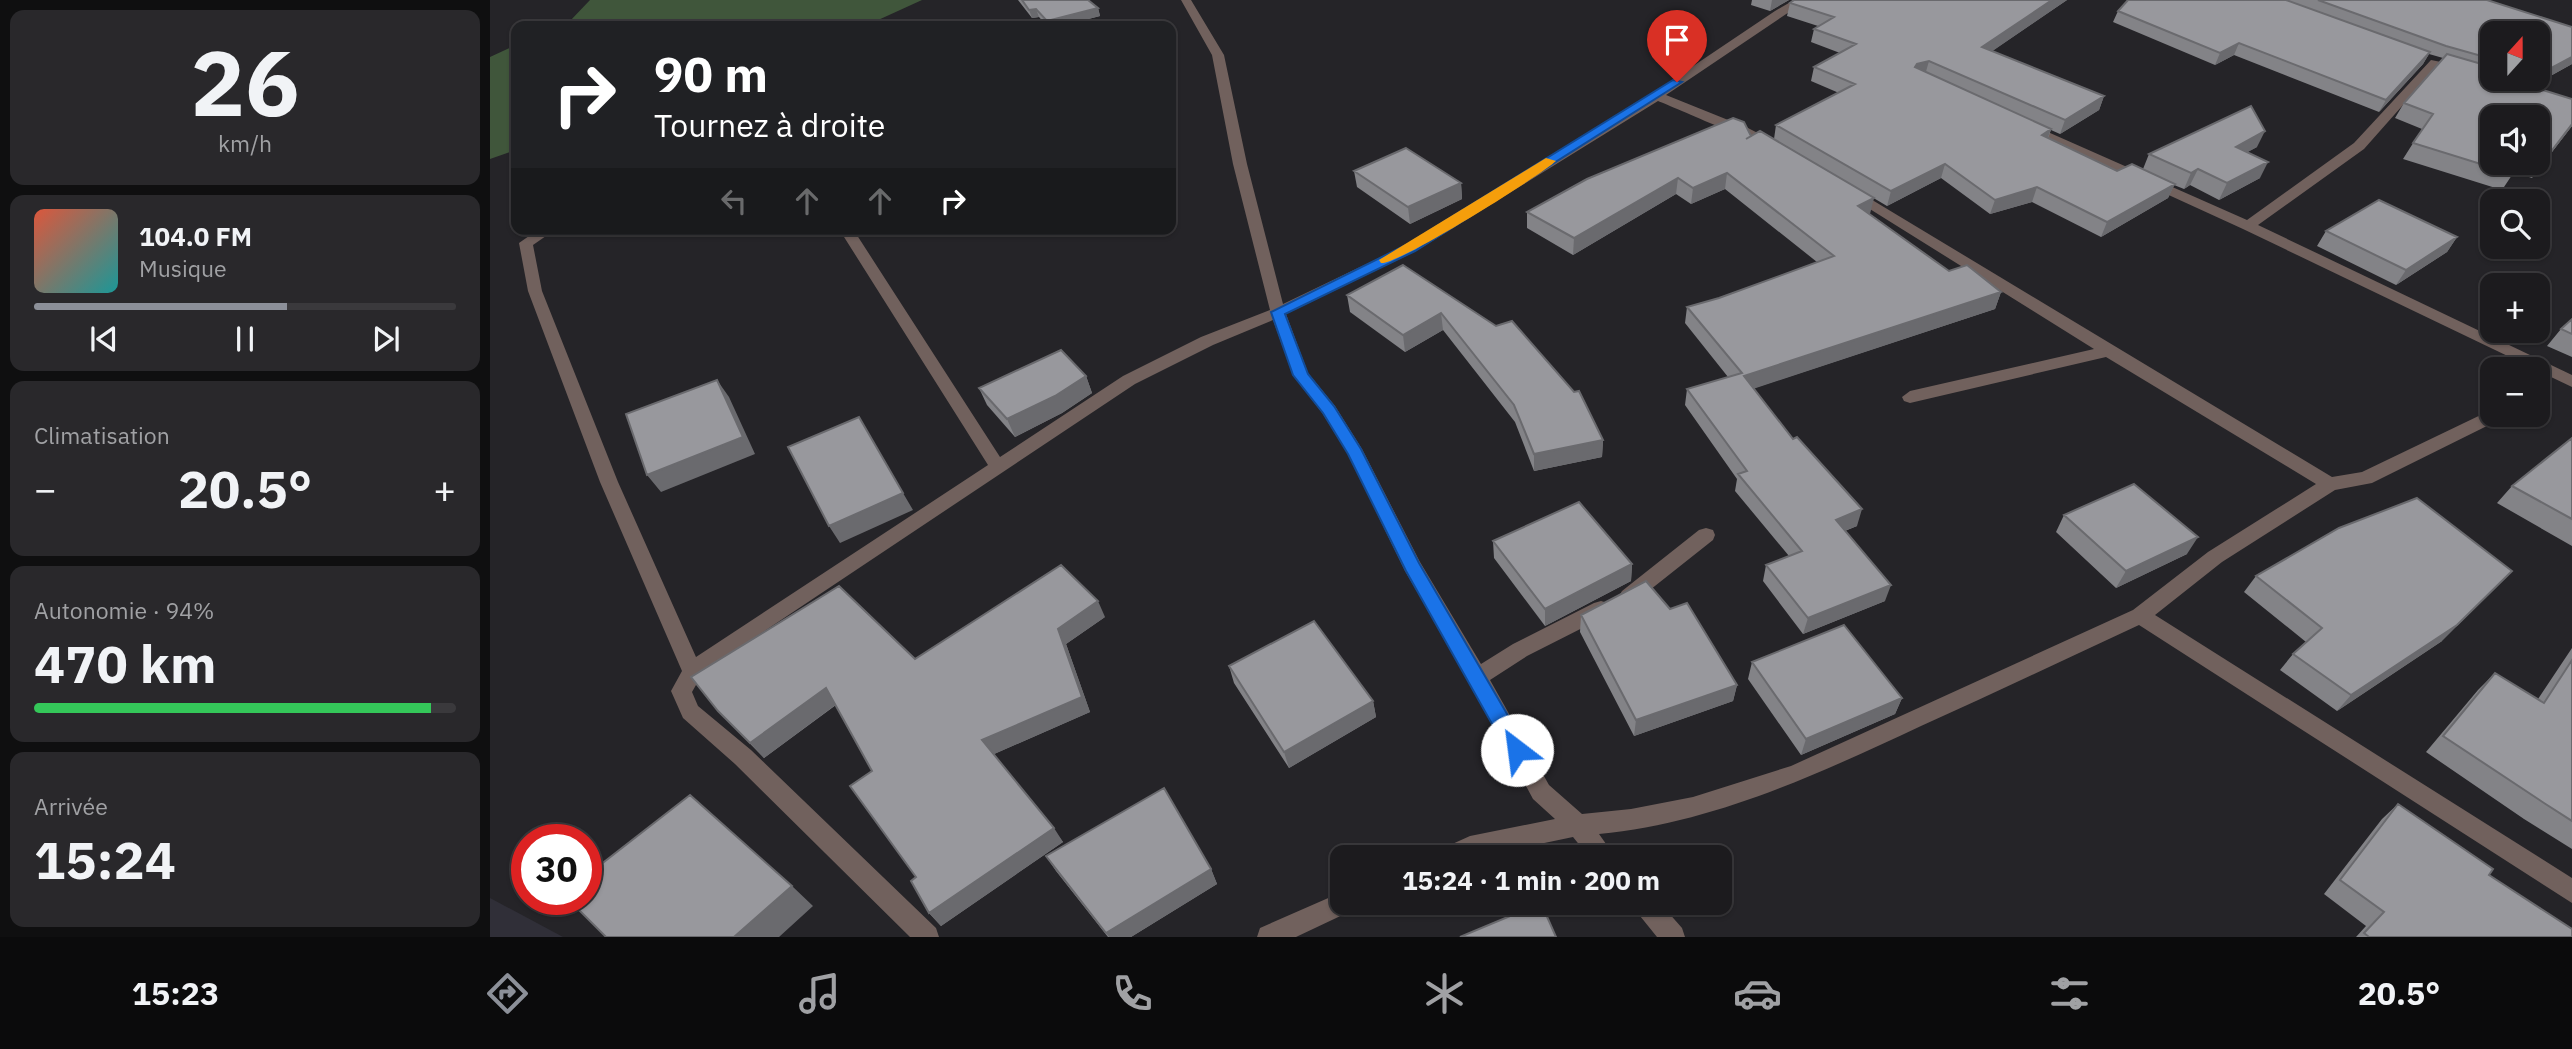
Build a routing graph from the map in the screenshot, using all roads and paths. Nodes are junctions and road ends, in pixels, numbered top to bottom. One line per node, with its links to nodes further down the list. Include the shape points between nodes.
1 (1186, 0): 11 (street, via 1218,55)
2 (1802, 0): 4 (street)
3 (2434, 62): 8 (street, via 2359,146)
4 (1657, 96): 6 (street); 11 (street, via 1410,248)
5 (2008, 119): 8 (street)
6 (1781, 151)
7 (1838, 184): 12 (street)
8 (2248, 226): 13 (street)
9 (539, 235): 22 (street, via 526,243 535,291 609,482)
10 (850, 235): 18 (street)
11 (1278, 312): 18 (street, via 1129,380); 23 (street, via 1301,375 1356,453 1412,566)
12 (2108, 351): 16 (street); 19 (street)
13 (2509, 357)
14 (2550, 376): 15 (street)
15 (2572, 382)
16 (1910, 397)
17 (2480, 422): 19 (street, via 2366,478)
18 (998, 467): 22 (street, via 710,656)
19 (2330, 484): 21 (street, via 2215,557)
20 (1706, 536): 23 (street, via 1631,595 1520,650)
21 (2140, 617): 24 (street, via 1796,774 1693,807); 27 (street)
22 (693, 672): 30 (street, via 681,691 690,712 743,757)
23 (1478, 677): 24 (street, via 1541,792)
24 (1578, 825): 25 (street); 26 (street)
25 (1480, 845)
26 (1594, 845)
27 (2572, 891)
28 (1330, 909): 31 (street)
29 (1654, 915): 32 (street)
30 (928, 937)
31 (1269, 937)
32 (1673, 937)

